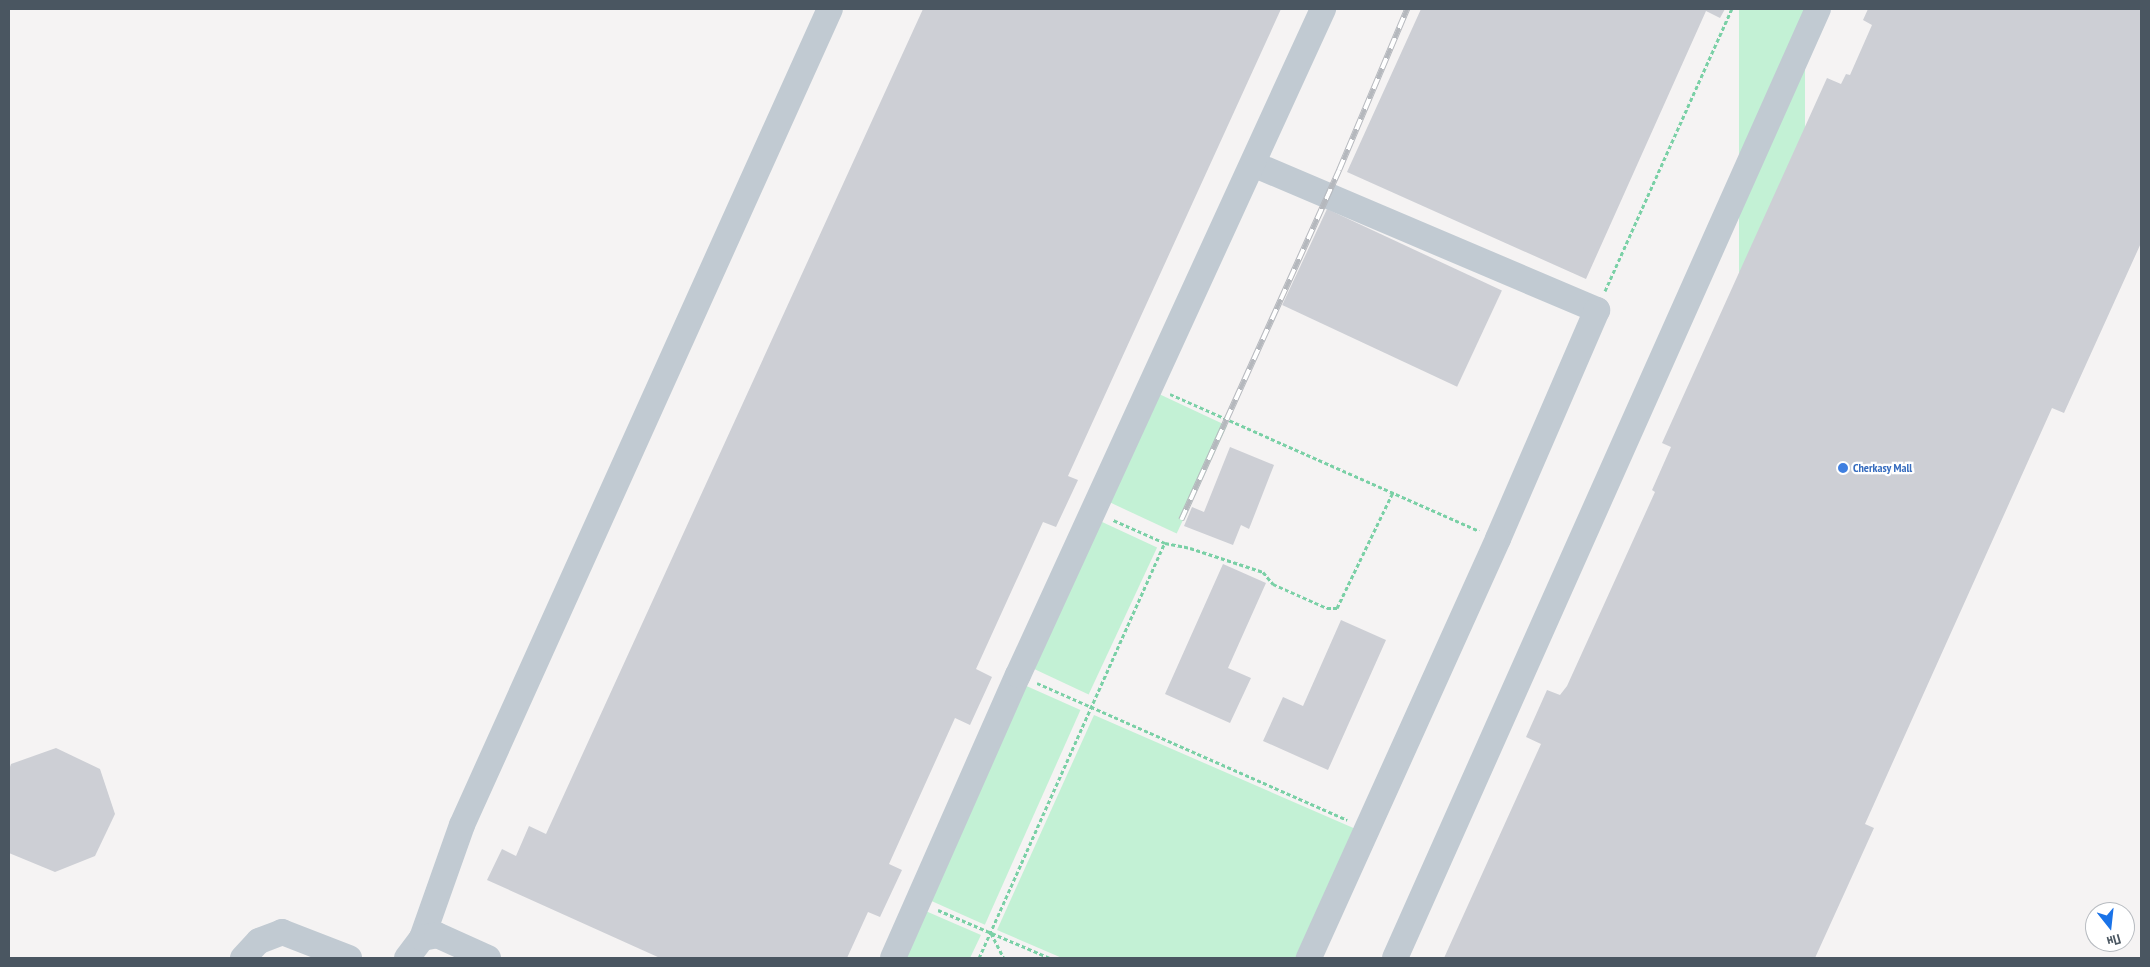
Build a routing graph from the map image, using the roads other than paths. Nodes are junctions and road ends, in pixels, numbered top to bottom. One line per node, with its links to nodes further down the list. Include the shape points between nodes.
1 (830, 9): 5 (lane, via 462,825)
2 (1323, 9): 4 (lane)
3 (1818, 9): 12 (lane)
4 (1253, 164): 10 (lane, via 1018,675); 11 (lane, via 1597,310 1498,539)
5 (422, 938): 6 (lane, via 437,935); 9 (lane)
6 (484, 957)
7 (243, 958): 8 (lane, via 259,941 282,932)
8 (349, 958)
9 (407, 958)
10 (893, 958)
11 (1309, 958)
12 (1395, 958)

